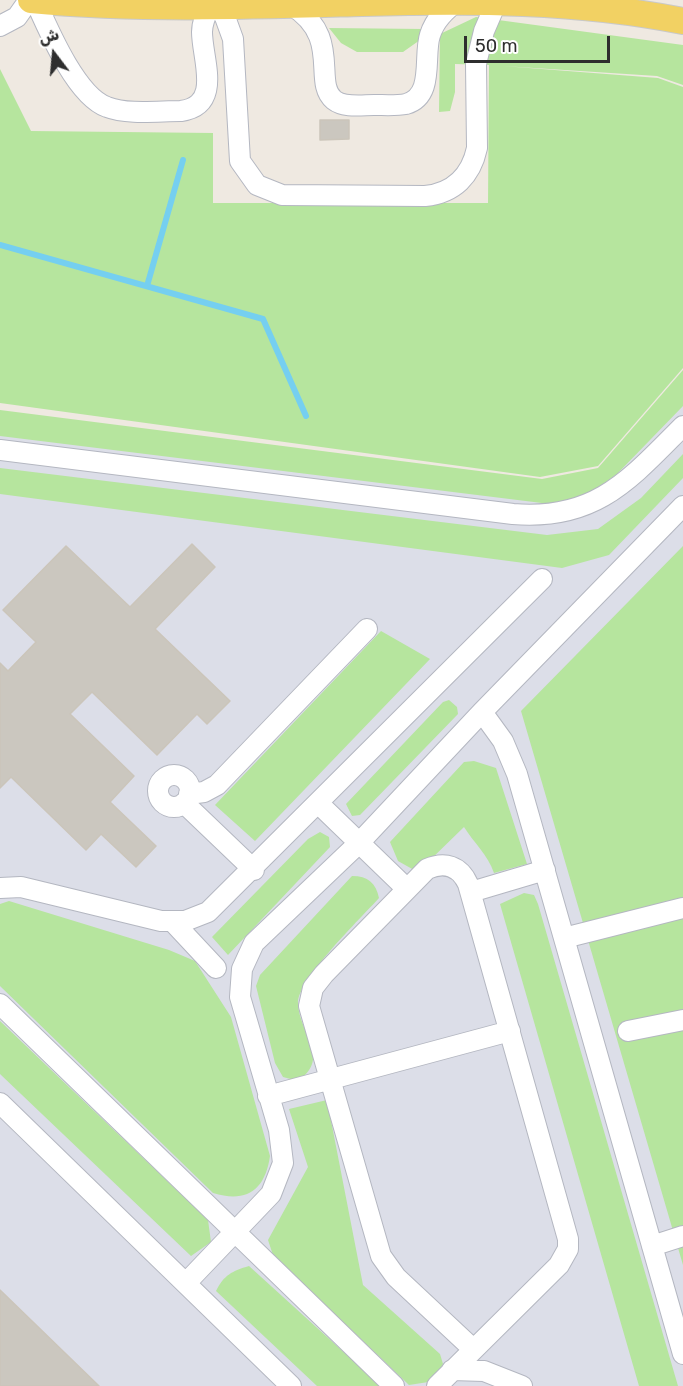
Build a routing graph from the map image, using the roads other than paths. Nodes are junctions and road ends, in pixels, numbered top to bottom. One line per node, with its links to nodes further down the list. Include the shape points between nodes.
1 (32, 0): 4 (main road); 4 (lane, via 86,93 99,104 116,110 181,111 201,102 208,76 202,29); 7 (lane, via 17,17)
2 (459, 0): 3 (main road); 5 (main road); 5 (lane, via 441,14 430,34 423,90 413,101 399,105 343,105 331,98 319,34 308,17)
3 (497, 0): 4 (lane, via 476,64 475,160 455,186 426,196 282,195 257,185 240,161 233,39 225,17); 6 (main road, via 620,10)
4 (213, 5): 5 (main road)
5 (291, 5)
6 (683, 21)
7 (0, 26)
8 (683, 426): 9 (lane, via 619,488 586,506 550,515)
9 (0, 450)
10 (683, 506): 13 (lane)
11 (542, 579): 14 (lane)
12 (367, 629): 16 (lane, via 217,785 187,799)
13 (482, 712): 15 (lane); 17 (lane, via 511,757)
14 (319, 804): 15 (lane); 16 (lane)
15 (359, 843): 19 (lane); 30 (lane, via 264,932 247,955 240,997)
16 (254, 870): 22 (lane, via 208,912)
17 (545, 870): 20 (lane); 23 (lane)
18 (0, 888): 22 (lane, via 21,887)
19 (407, 889): 20 (lane, via 427,869 443,864 459,870); 29 (lane, via 313,988 310,1015)
20 (471, 892): 27 (lane)
21 (683, 908): 23 (lane)
22 (173, 922): 24 (lane)
23 (564, 938): 34 (lane)
24 (216, 968)
25 (0, 1004): 32 (lane)
26 (683, 1020): 28 (lane)
27 (510, 1031): 29 (lane); 36 (lane, via 568,1249 559,1265)
28 (628, 1031)
29 (330, 1080): 30 (lane); 36 (lane, via 381,1256 396,1277)
30 (268, 1096): 32 (lane, via 283,1146 281,1171 271,1194)
31 (0, 1103): 35 (lane)
32 (235, 1234): 35 (lane); 40 (lane)
33 (683, 1236): 34 (lane)
34 (652, 1246): 37 (lane)
35 (186, 1283): 39 (lane)
36 (473, 1349): 38 (lane)
37 (683, 1354)
38 (452, 1370): 41 (lane); 42 (lane, via 484,1371)
39 (291, 1386)
40 (394, 1386)
41 (437, 1386)
42 (522, 1386)

